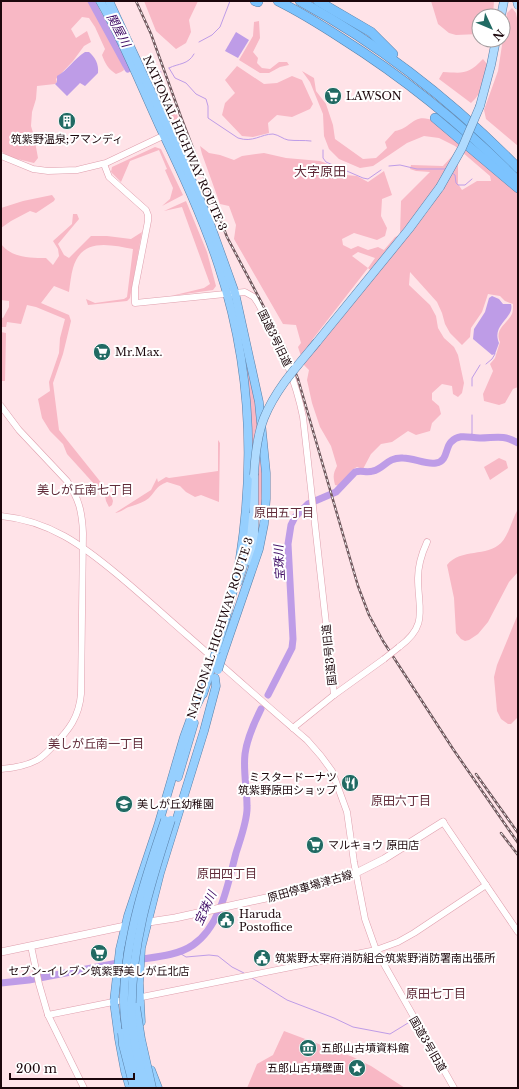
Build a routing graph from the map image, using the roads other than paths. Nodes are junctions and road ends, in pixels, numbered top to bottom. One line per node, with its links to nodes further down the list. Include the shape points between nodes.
1 (100, 1): 11 (highway, NATIONAL HIGHWAY ROUTE 3)
2 (109, 1): 11 (highway, NATIONAL HIGHWAY ROUTE 3)
3 (278, 1): 15 (highway, via 356,47 407,84 449,116)
4 (300, 1): 9 (highway, via 377,48)
5 (318, 1): 9 (highway, via 370,32)
6 (517, 1): 7 (main road)
7 (518, 5)
8 (495, 48): 20 (main road, bridge, via 480,106 462,148 440,186 409,229 285,380 273,399 258,439)
9 (416, 76): 14 (highway, via 456,109)
10 (435, 118): 16 (highway)
11 (167, 134): 13 (street); 17 (highway, NATIONAL HIGHWAY ROUTE 3, via 208,218); 18 (highway, NATIONAL HIGHWAY ROUTE 3, via 202,219 220,268)
12 (1, 156): 13 (street, via 28,167 48,171 77,170)
13 (104, 164): 18 (street, 国道3号旧道, via 110,177 146,210 148,215 135,288 135,303)
14 (518, 168)
15 (518, 181)
16 (518, 188)
17 (235, 293): 18 (street, 国道3号旧道); 24 (highway, NATIONAL HIGHWAY ROUTE 3, via 259,402 266,473 266,499 261,536); 29 (street, 国道3号旧道, via 245,292 254,297 268,321 286,359 302,409)
18 (226, 294): 25 (highway, NATIONAL HIGHWAY ROUTE 3, via 237,334 242,366 249,451 245,519)
19 (1, 406): 23 (street, via 73,490 82,513)
20 (254, 486): 24 (main road, via 253,556); 25 (main road, via 244,563)
21 (1, 516): 23 (street, via 48,528)
22 (427, 542): 29 (street, bridge, via 421,556 418,577 420,618 411,637)
23 (83, 546): 30 (street); 31 (street, via 80,699 76,716 67,732 44,755 24,765)
24 (243, 592): 26 (highway, NATIONAL HIGHWAY ROUTE 3)
25 (233, 594): 26 (highway, NATIONAL HIGHWAY ROUTE 3)
26 (219, 654): 27 (highway, NATIONAL HIGHWAY ROUTE 3, bridge)
27 (215, 671): 28 (highway, NATIONAL HIGHWAY ROUTE 3); 32 (highway, NATIONAL HIGHWAY ROUTE 3)
28 (204, 690): 32 (highway, NATIONAL HIGHWAY ROUTE 3); 37 (highway, via 184,737)
29 (334, 695): 30 (street, 国道3号旧道)
30 (293, 728): 34 (street, 国道3号旧道, via 321,756 337,782 347,812)
31 (1, 769)
32 (171, 822): 36 (highway); 39 (highway, NATIONAL HIGHWAY ROUTE 3, bridge, via 149,891); 46 (highway, NATIONAL HIGHWAY ROUTE 3, bridge, via 134,919 126,970 124,996)
33 (443, 822): 34 (main road, 原田停車場津古線, via 401,850); 35 (street)
34 (356, 874): 36 (main road, 原田停車場津古線, via 266,898); 41 (street, 国道3号旧道, via 365,920)
35 (486, 885): 38 (street); 41 (street, via 414,933)
36 (148, 922): 37 (main road, 原田停車場津古線); 43 (highway, via 140,954)
37 (125, 926): 40 (main road, 原田停車場津古線); 44 (highway)
38 (518, 932)
39 (138, 938): 48 (highway, NATIONAL HIGHWAY ROUTE 3, bridge, via 133,970 132,1020 135,1045); 49 (highway, bridge, via 136,1004)
40 (31, 946): 42 (main road, 原田停車場津古線); 45 (street)
41 (376, 950): 43 (street); 51 (street, 国道3号旧道)
42 (1, 952)
43 (140, 997): 44 (street); 50 (highway, via 146,1053)
44 (114, 1002): 45 (street); 46 (highway, via 125,1071)
45 (48, 1015): 47 (street)
46 (134, 1087)
47 (84, 1088)
48 (146, 1088)
49 (152, 1088)
50 (158, 1088)
51 (454, 1088)

